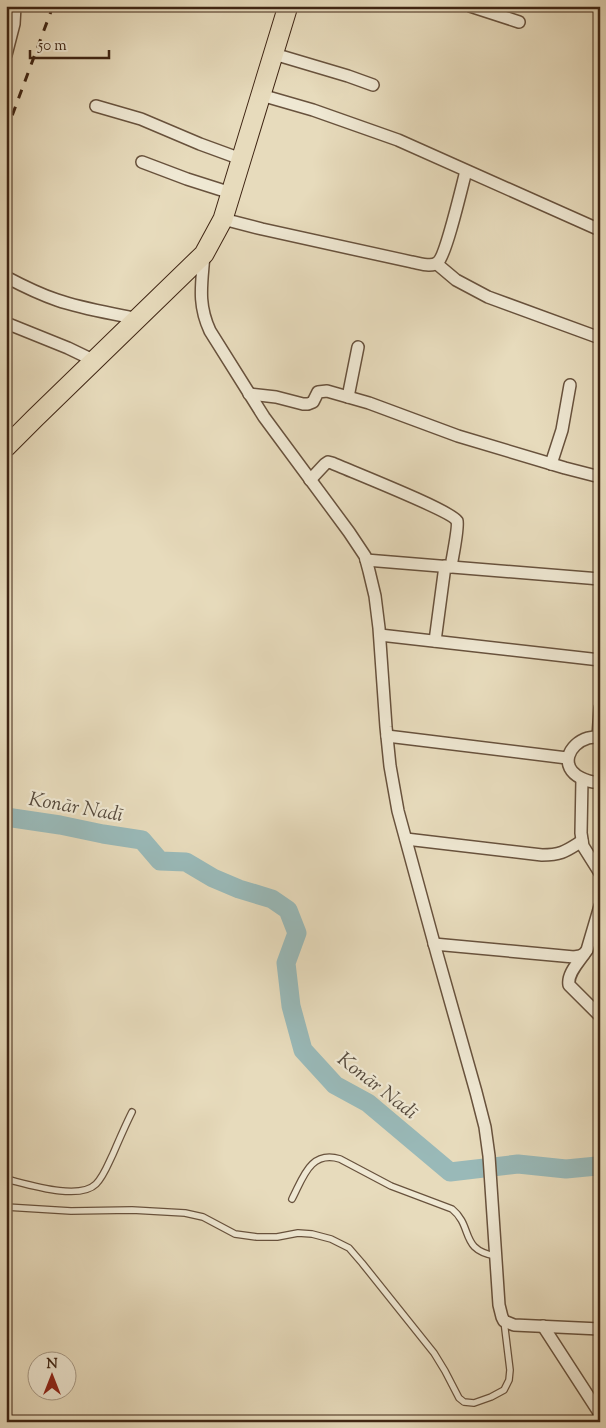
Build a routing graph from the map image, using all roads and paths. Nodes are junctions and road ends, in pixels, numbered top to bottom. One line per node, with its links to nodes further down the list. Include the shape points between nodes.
1 (15, 6): 6 (street)
2 (288, 6): 5 (main road)
3 (470, 6): 4 (street)
4 (519, 22)
5 (274, 54): 7 (street); 8 (main road)
6 (6, 55)
7 (373, 85)
8 (261, 95): 10 (main road); 12 (street, via 398,140)
9 (96, 106): 10 (street, via 141,118)
10 (241, 159): 13 (main road)
11 (142, 162): 13 (street)
12 (466, 171): 15 (street); 17 (street, via 447,240)
13 (231, 193): 14 (main road)
14 (223, 219): 16 (main road); 17 (street, via 412,262)
15 (600, 230)
16 (204, 254): 19 (main road); 25 (street, via 201,295 204,317)
17 (436, 264): 21 (street, via 456,280 488,297)
18 (6, 277): 19 (street, via 58,301)
19 (138, 319): 23 (main road)
20 (6, 323): 23 (street)
21 (600, 338)
22 (358, 347): 26 (street)
23 (95, 361): 27 (main road)
24 (570, 385): 28 (street, via 562,430)
25 (249, 394): 26 (street, via 303,404 313,402 321,390); 30 (street)
26 (348, 397): 28 (street, via 458,436)
27 (6, 447)
28 (551, 464): 29 (street)
29 (600, 476)
30 (310, 480): 31 (street); 32 (street, via 325,464 332,463 454,517 458,525)
31 (366, 560): 32 (street); 34 (street)
32 (448, 567): 33 (street); 35 (street)
33 (600, 579)
34 (380, 634): 35 (street); 38 (street)
35 (435, 641): 36 (street)
36 (600, 660)
37 (600, 708): 39 (street)
38 (387, 736): 40 (street); 43 (street, via 398,811)
39 (599, 737): 40 (street, via 582,740)
40 (567, 758): 41 (street, via 571,770)
41 (582, 779): 42 (street); 44 (street)
42 (600, 782)
43 (406, 839): 44 (street, via 542,855 561,854); 48 (street)
44 (582, 841): 45 (street, via 587,854)
45 (598, 867)
46 (600, 906): 47 (street)
47 (598, 923): 49 (street)
48 (434, 944): 49 (street, via 555,956); 55 (street, via 485,1127)
49 (584, 954): 50 (street, via 568,979 569,985)
50 (600, 1016)
51 (132, 1112): 52 (lane, via 103,1175 92,1188 68,1192)
52 (6, 1179)
53 (292, 1199): 55 (lane, via 310,1165 317,1159 325,1156 340,1158 391,1186 452,1209 462,1221 473,1246 478,1251)
54 (6, 1207): 56 (lane, via 185,1213 203,1217 235,1234 277,1237 298,1233 331,1239 349,1248 362,1263 434,1353 464,1402 474,1403 491,1397 504,1390 509,1380)
55 (496, 1256): 56 (street, via 499,1305)
56 (504, 1320): 57 (street, via 514,1326)
57 (542, 1326): 58 (street); 59 (street)
58 (600, 1329)
59 (600, 1414)

